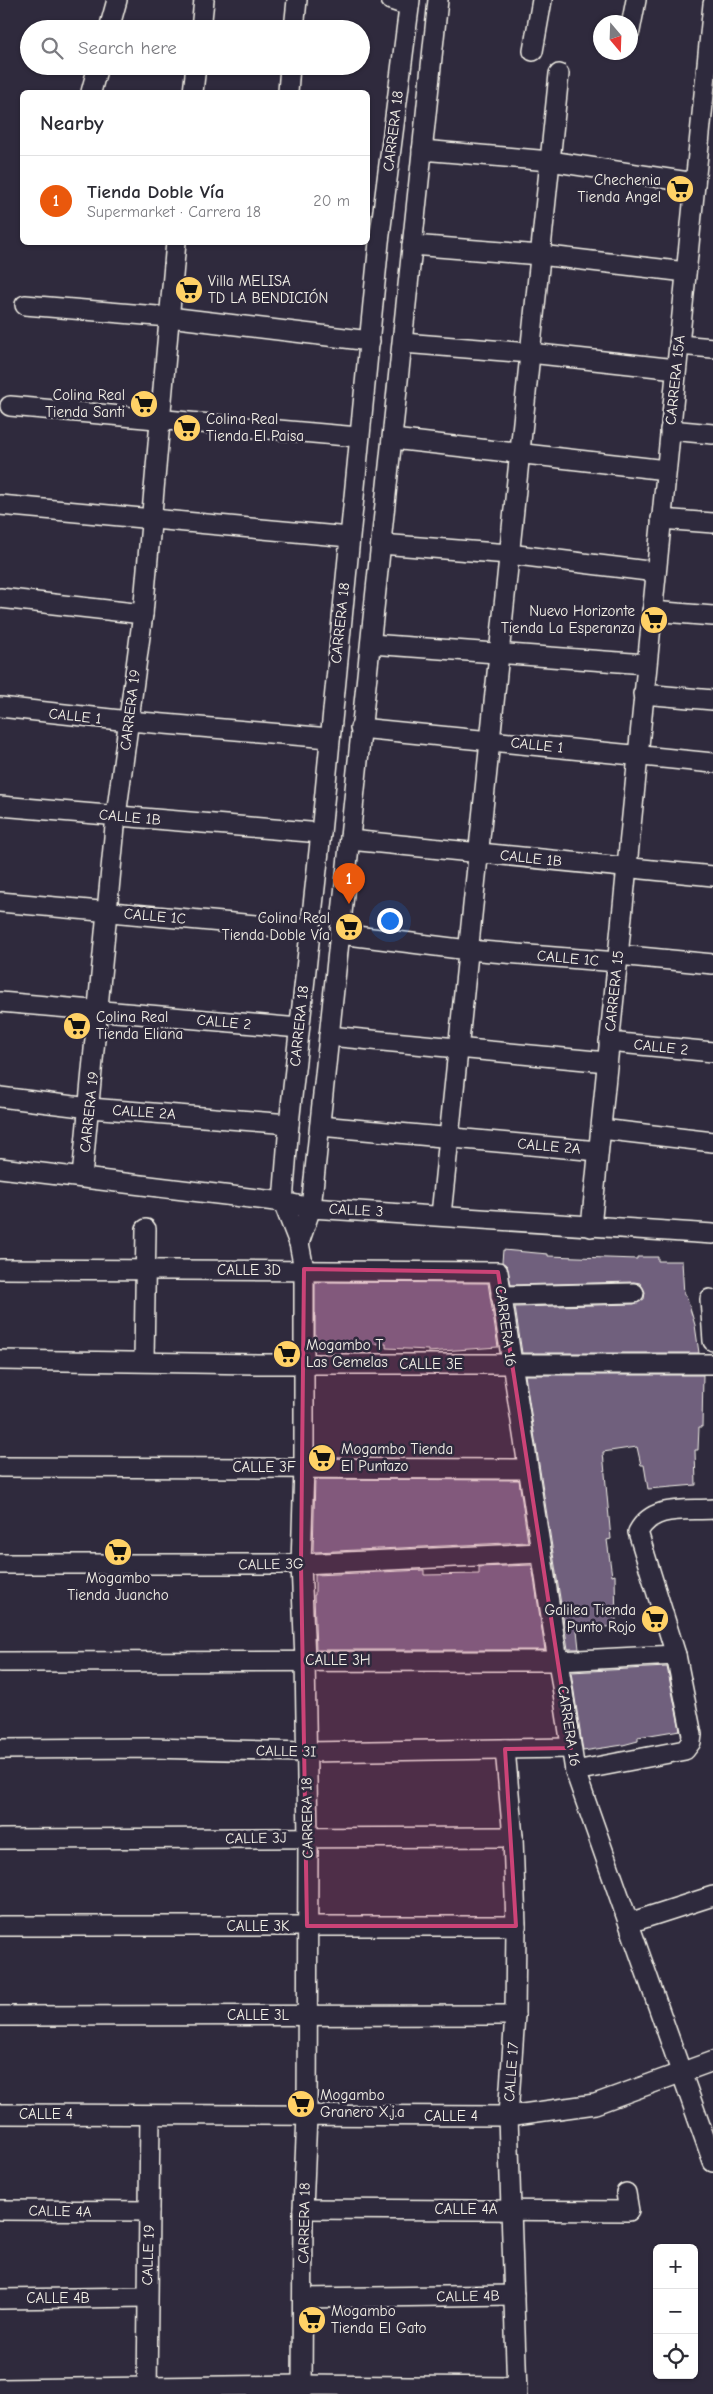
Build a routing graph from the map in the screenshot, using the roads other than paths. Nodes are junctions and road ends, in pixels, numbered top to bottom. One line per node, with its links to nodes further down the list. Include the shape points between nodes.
1 (117, 0): 11 (street)
2 (204, 0): 12 (street)
3 (297, 0): 13 (street)
4 (391, 0): 8 (street)
5 (438, 0): 22 (street, CARRERA 18)
6 (542, 0): 14 (street)
7 (636, 0): 10 (street)
8 (409, 3): 25 (street, CARRERA 18)
9 (713, 4): 24 (street, CARRERA 15A)
10 (633, 15)
11 (111, 20)
12 (202, 20)
13 (295, 20)
14 (533, 51)
15 (559, 74): 23 (street)
16 (96, 75): 19 (street)
17 (195, 75): 20 (street)
18 (289, 75): 21 (street)
19 (92, 90)
20 (193, 90)
21 (288, 90)
22 (422, 150): 23 (street); 27 (street, CARRERA 18)
23 (550, 161): 24 (street); 28 (street)
24 (695, 183): 29 (street, CARRERA 15A)
25 (373, 241): 32 (street, CARRERA 18)
26 (176, 245): 31 (street, CARRERA 19)
27 (412, 245): 28 (street); 33 (street, CARRERA 18)
28 (540, 254): 29 (street); 36 (street)
29 (686, 272): 34 (street, CARRERA 15A)
30 (25, 305): 31 (street)
31 (169, 317): 32 (street); 41 (street, CARRERA 19)
32 (370, 340): 38 (street, CARRERA 18)
33 (403, 343): 36 (street); 39 (street, CARRERA 18)
34 (678, 346): 35 (street); 37 (street, CARRERA 15A)
35 (713, 348)
36 (530, 353): 37 (street); 46 (street)
37 (676, 370): 42 (street, CARRERA 15A)
38 (366, 372): 39 (street); 44 (street, CARRERA 18)
39 (398, 377): 45 (street, CARRERA 18)
40 (10, 406): 41 (street)
41 (161, 419): 44 (street); 50 (street, CARRERA 19)
42 (670, 430): 43 (street); 47 (street, CARRERA 15A)
43 (713, 434)
44 (358, 437): 52 (street, CARRERA 18)
45 (393, 439): 46 (street); 53 (street, CARRERA 18)
46 (520, 452): 47 (street); 54 (street)
47 (666, 470): 49 (street, CARRERA 15A)
48 (0, 505): 50 (street)
49 (661, 519): 51 (street); 55 (street, CARRERA 15A)
50 (151, 520): 52 (street); 58 (street, CARRERA 19)
51 (713, 523)
52 (349, 537): 68 (street, CARRERA 18)
53 (381, 544): 54 (street); 60 (street, CARRERA 18)
54 (509, 554): 55 (street); 61 (street)
55 (656, 572): 57 (street, CARRERA 15A)
56 (0, 598): 58 (street)
57 (652, 612): 59 (street); 62 (street, CARRERA 15A)
58 (142, 614): 66 (street, CARRERA 19)
59 (713, 616)
60 (371, 644): 61 (street); 67 (street, CARRERA 18)
61 (499, 652): 62 (street); 69 (street)
62 (646, 664): 63 (street, CARRERA 15A)
63 (643, 694): 64 (street); 70 (street, CARRERA 15A)
64 (713, 700)
65 (0, 708): 66 (street, CALLE 1)
66 (129, 722): 68 (street, CALLE 1); 73 (street, CARRERA 19)
67 (360, 728): 69 (street, CALLE 1); 75 (street, CARRERA 18)
68 (329, 738): 74 (street, CARRERA 18)
69 (490, 740): 70 (street, CALLE 1); 76 (street)
70 (637, 756): 71 (street, CALLE 1); 77 (street, CARRERA 15)
71 (713, 763)
72 (0, 806): 73 (street, CALLE 1B)
73 (116, 816): 74 (street, CALLE 1B); 80 (street, CARRERA 19)
74 (321, 833): 81 (street, CARRERA 18)
75 (350, 840): 76 (street, CALLE 1B); 82 (street, CARRERA 18)
76 (479, 852): 77 (street, CALLE 1B); 83 (street)
77 (626, 869): 78 (street, CALLE 1B); 84 (street, CARRERA 15)
78 (713, 876)
79 (0, 902): 80 (street, CALLE 1C)
80 (109, 912): 81 (street, CALLE 1C); 89 (street, CARRERA 19)
81 (311, 930): 86 (street, CARRERA 18)
82 (340, 934): 83 (street, CALLE 1C); 87 (street, CARRERA 18)
83 (468, 950): 84 (street, CALLE 1C); 93 (street)
84 (618, 958): 85 (street, CALLE 1C); 92 (street, CARRERA 15)
85 (713, 964)
86 (304, 985): 87 (street); 90 (street, CARRERA 18)
87 (334, 989): 91 (street, CARRERA 18)
88 (0, 1002): 89 (street, CALLE 2)
89 (98, 1011): 90 (street, CALLE 2); 97 (street, CARRERA 19)
90 (299, 1028): 98 (street, CARRERA 18)
91 (330, 1036): 93 (street); 99 (street, CARRERA 18)
92 (609, 1042): 94 (street, CALLE 2); 95 (street, CARRERA 15)
93 (458, 1047): 95 (street); 101 (street)
94 (713, 1052)
95 (607, 1062): 100 (street, CARRERA 15)
96 (0, 1097): 97 (street, CALLE 2A)
97 (90, 1108): 98 (street, CALLE 2A); 105 (street, CARRERA 19)
98 (288, 1124): 106 (street, CARRERA 18)
99 (320, 1126): 101 (street, CALLE 2A); 107 (street, CARRERA 18)
100 (600, 1129): 102 (street, CALLE 2A); 103 (street, CARRERA 15)
101 (449, 1138): 103 (street, CALLE 2A); 108 (street)
102 (713, 1142)
103 (598, 1151): 109 (street, CARRERA 15)
104 (0, 1168): 105 (street, CALLE 3)
105 (82, 1176): 106 (street, CALLE 3)
106 (283, 1202): 107 (street, CALLE 3); 112 (street, CARRERA 18)
107 (311, 1208): 108 (street, CALLE 3); 112 (street, CARRERA 18)
108 (441, 1215): 109 (street, CALLE 3)
109 (591, 1227): 111 (street, CALLE 3)
110 (146, 1229): 115 (street)
111 (713, 1234)
112 (299, 1244): 114 (street, CARRERA 18)
113 (0, 1269): 115 (street, CALLE 3D)
114 (304, 1269): 115 (street, CALLE 3D); 116 (street, CALLE 3D); 123 (street, CARRERA 18)
115 (146, 1270): 122 (street)
116 (498, 1272): 118 (street, CARRERA 16)
117 (634, 1293): 118 (street)
118 (501, 1296): 124 (street, CARRERA 16)
119 (710, 1299): 120 (street)
120 (713, 1342)
121 (0, 1360): 122 (street, CALLE 3E)
122 (144, 1362): 123 (street, CALLE 3E)
123 (304, 1364): 124 (street, CALLE 3E); 127 (street, CARRERA 18)
124 (511, 1364): 125 (street, CALLE 3E); 128 (street, CARRERA 16)
125 (713, 1364)
126 (0, 1467): 127 (street, CALLE 3F)
127 (304, 1467): 128 (street, CALLE 3F); 132 (street, CARRERA 18)
128 (528, 1469): 130 (street, CARRERA 16)
129 (713, 1509): 133 (street, via 659,1512 644,1521 638,1532)
130 (541, 1553): 132 (street, CALLE 3G); 135 (street, CARRERA 16)
131 (0, 1564): 132 (street, CALLE 3G)
132 (301, 1564): 134 (street, CARRERA 18)
133 (676, 1655): 135 (street, CALLE 3H); 141 (street, via 692,1735 685,1750)
134 (305, 1660): 135 (street, CALLE 3H); 136 (street, CALLE 3H); 140 (street, CARRERA 18)
135 (559, 1660): 137 (street, CARRERA 16)
136 (0, 1662)
137 (571, 1748): 139 (street, CALLE 3I); 141 (street, CARRERA 16)
138 (0, 1749): 140 (street, CALLE 3I)
139 (505, 1749): 140 (street, CALLE 3I); 142 (street, CALLE 17)
140 (306, 1752): 143 (street, CARRERA 18)
141 (576, 1771): 146 (street, CARRERA 16)
142 (513, 1837): 143 (street, CALLE 3J); 149 (street, CALLE 17)
143 (308, 1838): 144 (street, CALLE 3J); 148 (street, CARRERA 18)
144 (0, 1839)
145 (713, 1896): 146 (street)
146 (629, 1923): 154 (street, CARRERA 16)
147 (0, 1926): 148 (street, CALLE 3K)
148 (307, 1926): 149 (street, CALLE 3K); 150 (street, CARRERA 18)
149 (516, 1926): 151 (street, CALLE 17)
150 (307, 2015): 151 (street, CALLE 3L); 152 (street, CALLE 3L); 157 (street, CARRERA 18)
151 (515, 2015): 158 (street, CALLE 17)
152 (0, 2016)
153 (713, 2061): 154 (street, CALLE 4)
154 (682, 2072): 158 (street, CALLE 4, via 595,2104); 159 (street, CARRERA 16)
155 (0, 2114): 156 (street, CALLE 4)
156 (150, 2115): 157 (street, CALLE 4); 164 (street, CALLE 19)
157 (307, 2116): 158 (street, CALLE 4); 161 (street, CARRERA 18)
158 (508, 2116): 162 (street, CALLE 17)
159 (713, 2162)
160 (627, 2202): 162 (street, CALLE 4A)
161 (303, 2209): 162 (street, CALLE 4A); 168 (street, CARRERA 18)
162 (511, 2209): 165 (street, CALLE 17)
163 (0, 2210): 164 (street, CALLE 4A)
164 (149, 2212): 166 (street, CALLE 19)
165 (514, 2295): 168 (street, CALLE 4B); 172 (street, CALLE 17)
166 (147, 2297): 167 (street, CALLE 4B); 171 (street, CALLE 19)
167 (0, 2298)
168 (303, 2298): 170 (street, CARRERA 18)
169 (0, 2389): 171 (street)
170 (302, 2389): 171 (street); 172 (street)
171 (147, 2390)
172 (517, 2391)

